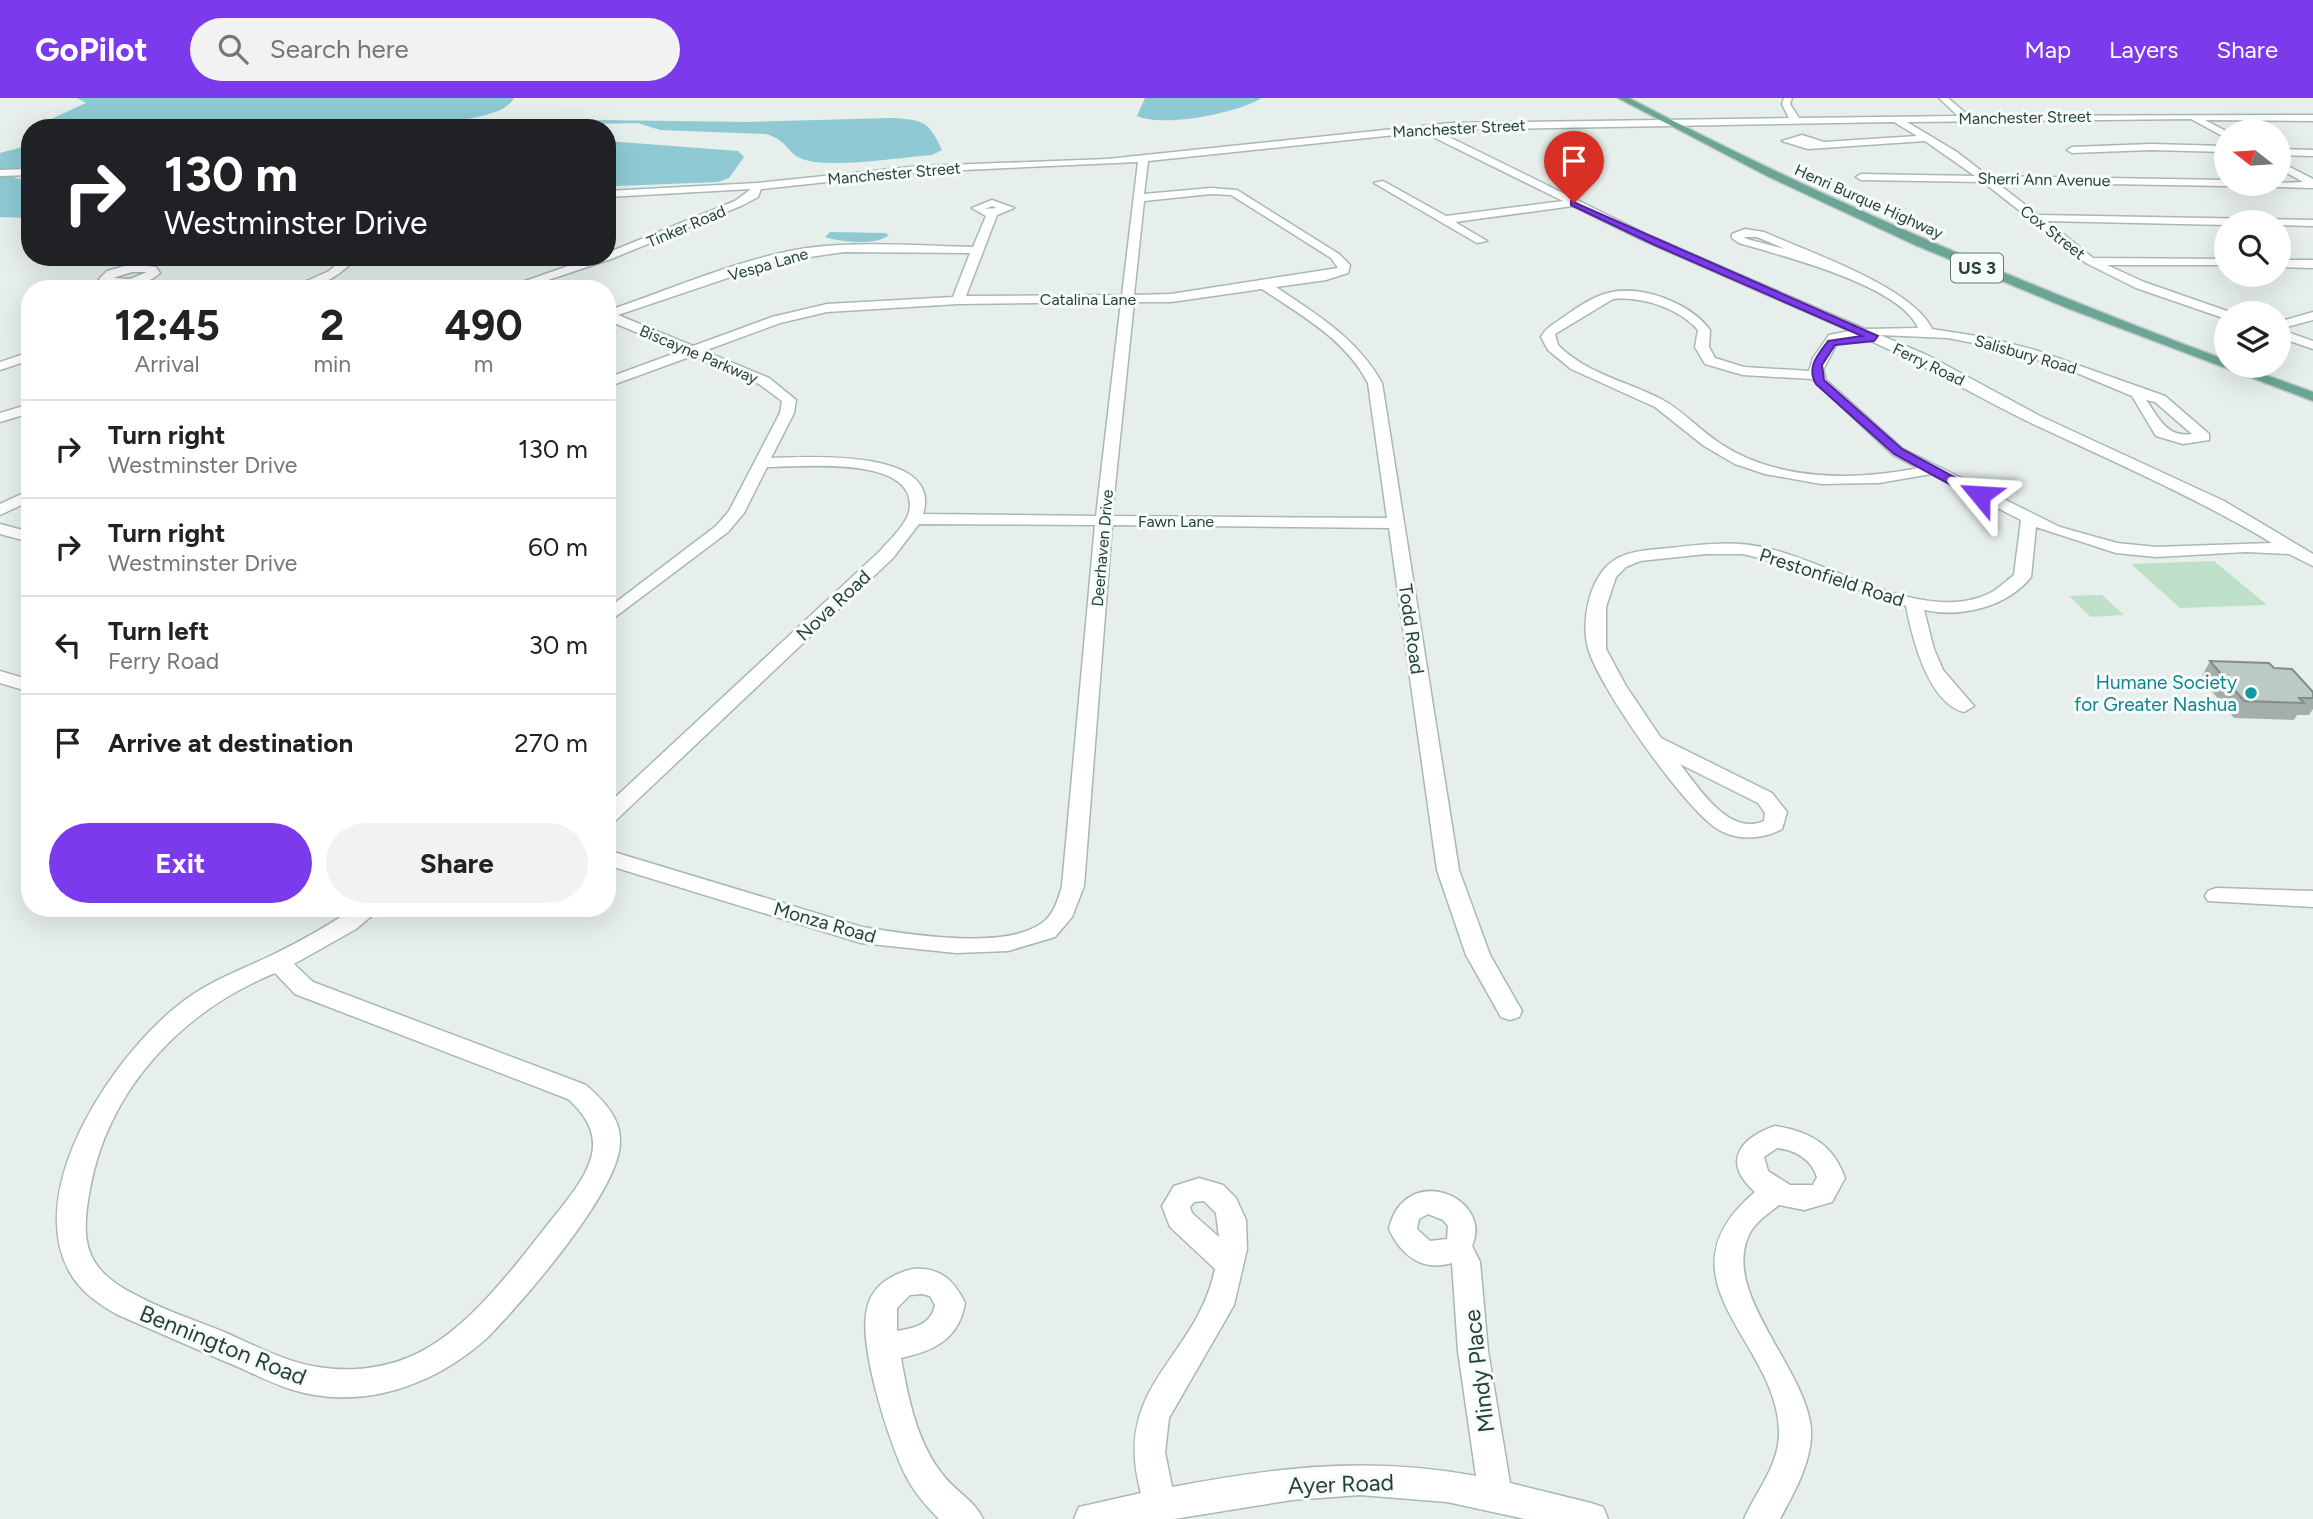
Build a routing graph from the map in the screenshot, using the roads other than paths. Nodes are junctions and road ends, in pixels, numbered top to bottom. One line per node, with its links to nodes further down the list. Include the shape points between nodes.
1 (1622, 98): 9 (main road, Henri Burque Highway / US 3)
2 (1788, 98): 8 (street)
3 (1943, 98): 5 (street)
4 (2192, 116): 5 (street, Manchester Street); 6 (street, Manchester Street); 11 (street)
5 (1966, 118): 7 (street, Manchester Street)
6 (2313, 118)
7 (1896, 119): 8 (street, Manchester Street); 12 (street, Cox Street)
8 (1795, 120): 9 (street, Manchester Street)
9 (1666, 122): 10 (street, Manchester Street); 67 (main road, Henri Burque Highway / US 3, via 1908,240)
10 (1423, 128): 18 (street, Manchester Street); 31 (street, Ferry Road)
11 (2214, 128)
12 (1928, 138): 13 (street); 23 (street, Cox Street)
13 (1823, 145)
14 (2214, 149): 15 (street)
15 (2072, 150)
16 (2291, 152): 17 (street)
17 (2313, 153)
18 (1143, 159): 28 (street, Manchester Street, via 920,169); 30 (street, Deerhaven Drive)
19 (2291, 171): 27 (street)
20 (0, 173): 21 (street)
21 (21, 173)
22 (1861, 177): 23 (street, Sherri Ann Avenue)
23 (1984, 178): 25 (street, Sherri Ann Avenue); 33 (street, Cox Street)
24 (1379, 183): 34 (street)
25 (2214, 183)
26 (2291, 184): 27 (street)
27 (2313, 184)
28 (757, 186): 29 (street, Manchester Street); 40 (street, Tinker Road, via 754,195 739,203)
29 (616, 194)
30 (1137, 198): 50 (street, Catalina Lane, via 1233,192 1344,265 1337,274); 52 (street, Deerhaven Drive)
31 (1574, 203): 34 (street); 60 (street, Ferry Road)
32 (992, 213): 39 (street)
33 (2035, 218): 35 (street); 41 (street, Cox Street)
34 (1444, 220): 38 (street)
35 (2214, 221)
36 (2291, 222): 37 (street)
37 (2313, 223)
38 (1481, 241)
39 (977, 250): 51 (street); 54 (street, Vespa Lane, via 844,249 794,254)
40 (616, 253)
41 (2090, 261): 42 (street); 53 (street, Cox Street, via 2140,285)
42 (2214, 262)
43 (2291, 263): 45 (street)
44 (1824, 264): 44 (street, via 1760,234 1736,236 1743,241); 59 (street, via 1883,290 1922,319)
45 (2313, 264)
46 (341, 266): 48 (street)
47 (580, 266): 49 (street, Tinker Road)
48 (318, 280)
49 (537, 280)
50 (1265, 285): 52 (street, Catalina Lane); 83 (street, Todd Road, via 1350,348 1370,371)
51 (958, 300): 52 (street, Catalina Lane); 65 (street, Catalina Lane, via 854,305 800,313)
52 (1126, 300): 81 (street, Deerhaven Drive)
53 (2214, 311)
54 (616, 312)
55 (2313, 316): 57 (street)
56 (616, 319): 65 (street, Biscayne Parkway)
57 (2291, 322)
58 (1908, 331): 59 (street, Salisbury Road); 60 (street, Salisbury Road); 62 (street, Salisbury Road)
59 (1926, 331): 72 (street, Salisbury Road, via 1962,336 2076,368)
60 (1858, 332): 62 (street, Ferry Road); 63 (street)
61 (2291, 337): 64 (street)
62 (1874, 338): 63 (street, Salisbury Road); 86 (street, Ferry Road, via 2218,504)
63 (1831, 343): 69 (street, via 1820,358)
64 (2313, 345)
65 (693, 352): 71 (street, Catalina Lane); 76 (street, Biscayne Parkway, via 764,381 789,400)
66 (21, 359): 68 (street)
67 (2214, 360)
68 (0, 366)
69 (1816, 375): 77 (street, via 1882,439); 77 (street, via 1743,371 1710,361 1702,347 1704,330 1696,320 1631,296 1608,297 1547,337 1588,373 1661,403 1736,459 1780,472 1852,480 1902,478)
70 (2263, 378): 73 (main road, Henri Burque Highway / US 3)
71 (616, 380)
72 (2139, 394): 72 (street, Salisbury Road, via 2161,433 2183,440 2204,437 2160,399)
73 (2313, 397)
74 (21, 411): 75 (street)
75 (0, 418)
76 (763, 463): 80 (street, via 858,463 906,475 916,490 918,505); 91 (street, Biscayne Parkway, via 722,529)
77 (1930, 470): 82 (street)
78 (21, 500): 79 (street)
79 (0, 510)
80 (913, 519): 81 (street, Fawn Lane); 96 (street, Nova Road, via 887,554)
81 (1104, 520): 83 (street, Fawn Lane); 101 (street, Deerhaven Drive, via 1073,886 1061,917)
82 (2029, 520): 87 (street, via 2077,538 2136,551); 90 (street, Prestonfield Road, via 2024,572 2012,586 1976,603)
83 (1397, 523): 103 (street, Todd Road, via 1448,870 1478,955)
84 (0, 529): 85 (street)
85 (21, 535)
86 (2280, 539): 87 (street); 88 (street, Ferry Road)
87 (2246, 547): 88 (street)
88 (2294, 549): 89 (street, Ferry Road)
89 (2313, 561)
90 (1914, 603): 94 (street, via 1928,666); 95 (street, Prestonfield Road, via 1769,553 1737,548 1656,554 1622,562 1606,579 1598,602 1596,645)
91 (616, 611)
92 (0, 677): 93 (street)
93 (21, 683)
94 (1964, 706)
95 (1655, 743): 95 (street, Prestonfield Road, via 1715,818 1747,831 1774,824 1776,811 1765,799)
96 (616, 809)
97 (616, 860): 101 (street, Monza Road, via 861,935 901,942 1002,943)
98 (2216, 896): 99 (street)
99 (2313, 899)
100 (355, 917): 102 (street, Bennington Road)
101 (1048, 931)
102 (278, 962): 102 (street, Bennington Road, via 199,1003 158,1037 129,1071 83,1157 71,1227 75,1256 106,1294 294,1376 319,1384 381,1381 446,1354 475,1330 596,1183 605,1163 606,1128 600,1113 577,1092 304,988)
103 (1510, 1011)
104 (1774, 1192): 113 (street, via 1734,1236 1730,1269 1741,1307 1790,1402 1795,1429 1791,1457)
105 (1458, 1247): 108 (street, Mindy Place, via 1466,1262 1473,1352)
106 (1230, 1265): 109 (street, via 1217,1311 1153,1418 1149,1469)
107 (886, 1348): 110 (street, via 902,1431 917,1465 937,1493)
108 (1496, 1497): 109 (street, Ayer Road, via 1427,1484 1362,1479 1302,1483); 112 (street, Ayer Road)
109 (1161, 1506): 111 (street, Ayer Road)
110 (966, 1519)
111 (1091, 1519)
112 (1591, 1519)
113 (1761, 1519)

